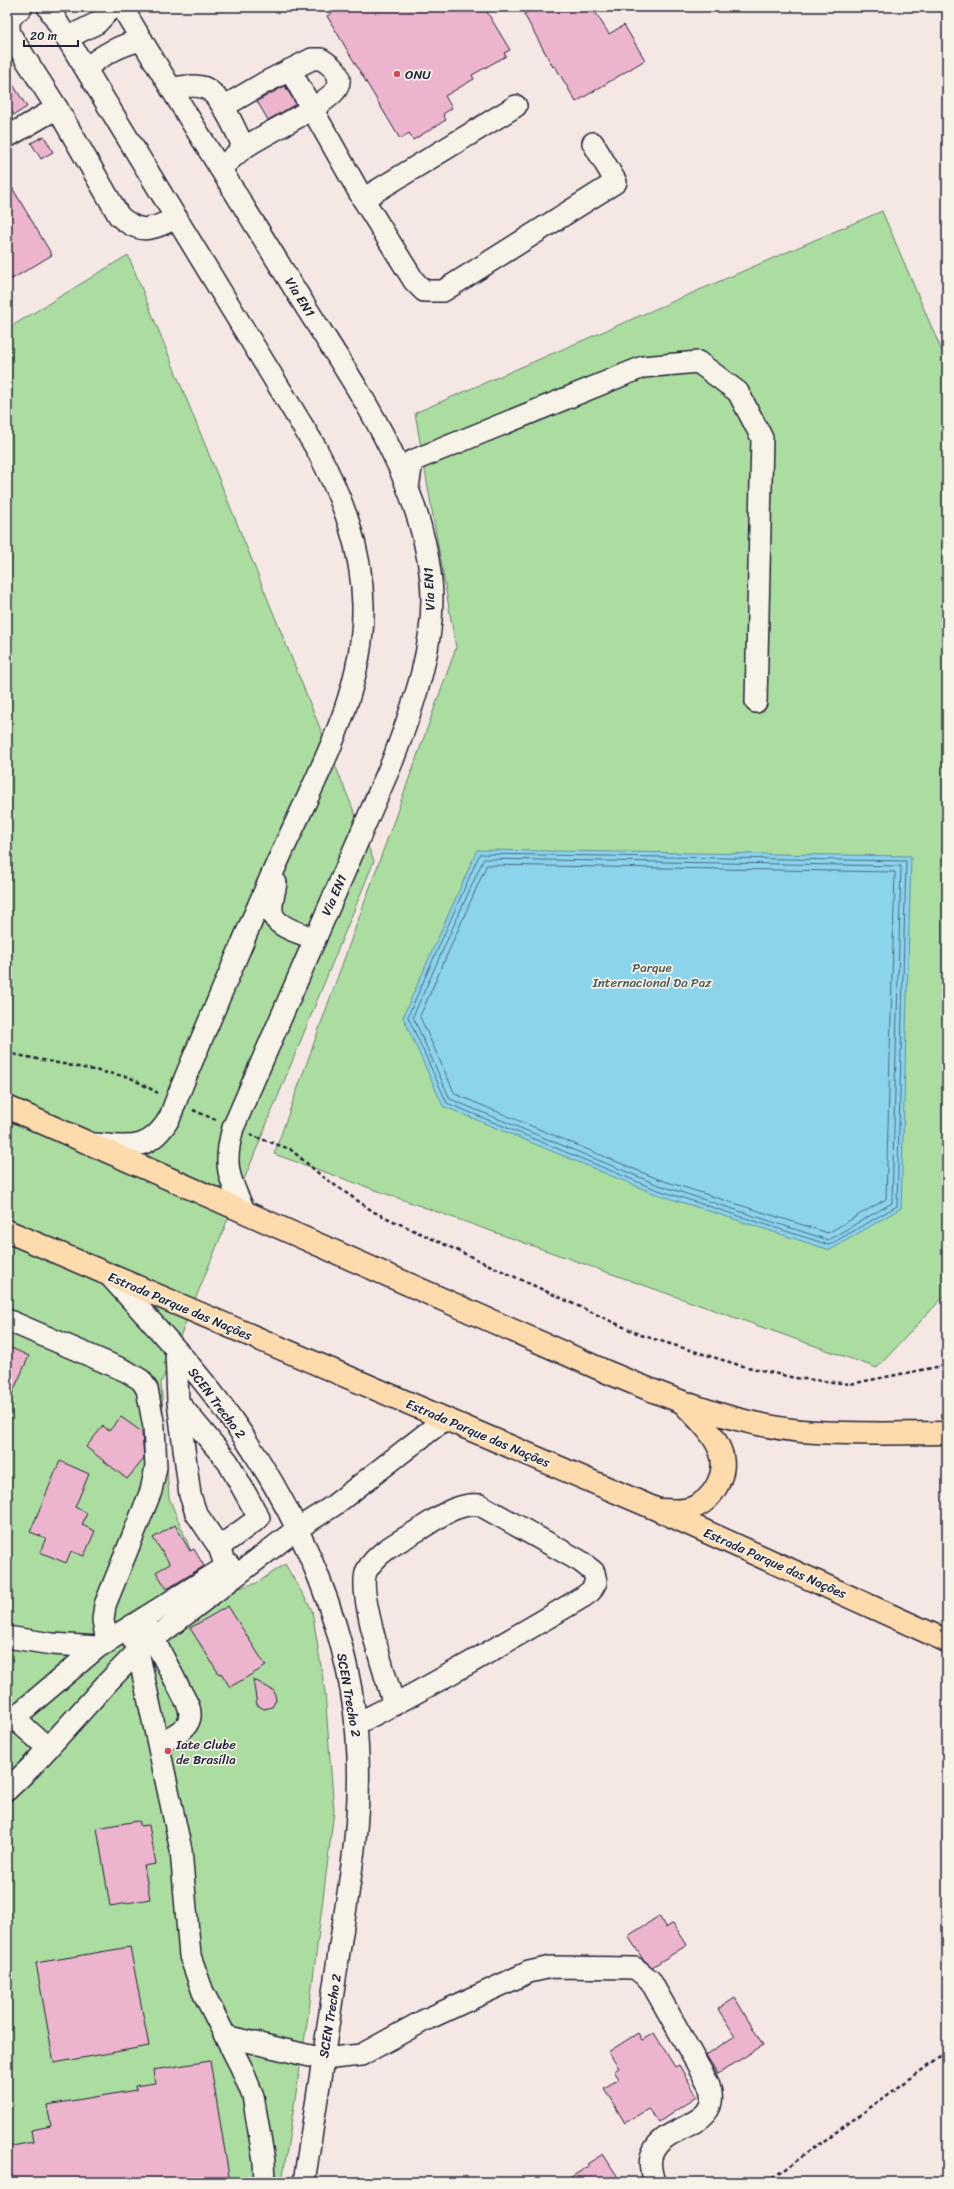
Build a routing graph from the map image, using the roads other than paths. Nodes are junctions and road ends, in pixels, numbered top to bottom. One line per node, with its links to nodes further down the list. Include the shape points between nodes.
1 (22, 7): 12 (street, via 10,18 7,25 11,36)
2 (48, 7): 5 (street)
3 (112, 7): 5 (street, via 97,23)
4 (122, 7): 6 (street, Via EN1)
5 (66, 38): 7 (street)
6 (142, 40): 7 (street, via 110,51); 9 (street, Via EN1)
7 (86, 68): 19 (street)
8 (290, 70): 11 (street); 13 (street); 13 (street, via 312,59 321,59 337,73 337,88 323,103)
9 (171, 88): 11 (street, via 205,88 214,94); 17 (street, Via EN1)
10 (516, 106): 18 (street)
11 (223, 107): 16 (street)
12 (57, 108): 14 (street); 19 (street, via 119,216 130,226 141,229 152,229)
13 (311, 108): 16 (street); 18 (street)
14 (7, 136)
15 (593, 143): 18 (street, via 616,182 443,291 424,291 414,281)
16 (244, 148): 17 (street)
17 (220, 168): 20 (street, Via EN1, via 373,416)
18 (364, 199)
19 (177, 218): 22 (street, via 316,448 337,488 351,525 358,563 363,604 354,683 329,747)
20 (408, 488): 21 (street, via 412,461 643,367 698,362 738,392 762,438); 23 (street, Via EN1, via 418,516 431,582 428,644 420,680 393,760)
21 (756, 702)
22 (281, 852): 23 (street, via 272,910 274,917 278,923); 25 (street, via 170,1117 160,1132 145,1144)
23 (315, 939): 26 (street, Via EN1, via 233,1128 228,1147 227,1163 233,1188)
24 (7, 1107): 25 (highway)
25 (94, 1144): 26 (highway)
26 (244, 1210): 32 (highway)
27 (7, 1231): 28 (highway, Estrada Parque das Nações)
28 (109, 1275): 30 (street, SCEN Trecho 2); 33 (highway, Estrada Parque das Nações)
29 (7, 1320): 43 (street, via 126,1371 140,1380 147,1389 154,1428 155,1475 138,1528 105,1605)
30 (176, 1350): 31 (street); 38 (street, SCEN Trecho 2, via 234,1423)
31 (178, 1402): 39 (street, via 192,1504); 39 (street, via 228,1462 259,1518)
32 (684, 1404): 35 (highway, via 760,1424 801,1431); 37 (highway, via 718,1444 723,1459 722,1474 712,1494 693,1508)
33 (445, 1419): 37 (highway, Estrada Parque das Nações); 38 (street, via 333,1506)
34 (947, 1422): 35 (highway)
35 (897, 1432): 36 (highway)
36 (947, 1433)
37 (656, 1509): 42 (highway, Estrada Parque das Nações)
38 (297, 1529): 39 (street); 44 (street); 47 (street, SCEN Trecho 2, via 331,1613 343,1653)
39 (222, 1557): 40 (street)
40 (136, 1624): 43 (street); 44 (street)
41 (7, 1637): 43 (street, via 52,1644)
42 (947, 1641)
43 (103, 1645): 46 (street)
44 (146, 1646): 48 (street); 48 (street, via 188,1705 191,1717 186,1727); 49 (street)
45 (394, 1705): 45 (street, via 583,1597 591,1591 596,1582 594,1572 580,1561 480,1505 462,1505 392,1546 372,1563 364,1579 369,1613); 47 (street)
46 (10, 1715): 49 (street)
47 (356, 1724): 52 (street, SCEN Trecho 2, via 357,1825)
48 (159, 1743): 51 (street, via 181,1850 190,1956 200,1985)
49 (48, 1748): 50 (street)
50 (7, 1790)
51 (225, 2036): 52 (street); 53 (street, via 252,2096 264,2161)
52 (323, 2059): 54 (street, SCEN Trecho 2); 55 (street, via 362,2055 423,2021 529,1972 551,1968 635,1968 650,1980 709,2085 712,2096 711,2105 705,2114 658,2143 650,2162)
53 (265, 2182)
54 (304, 2182)
55 (654, 2182)

